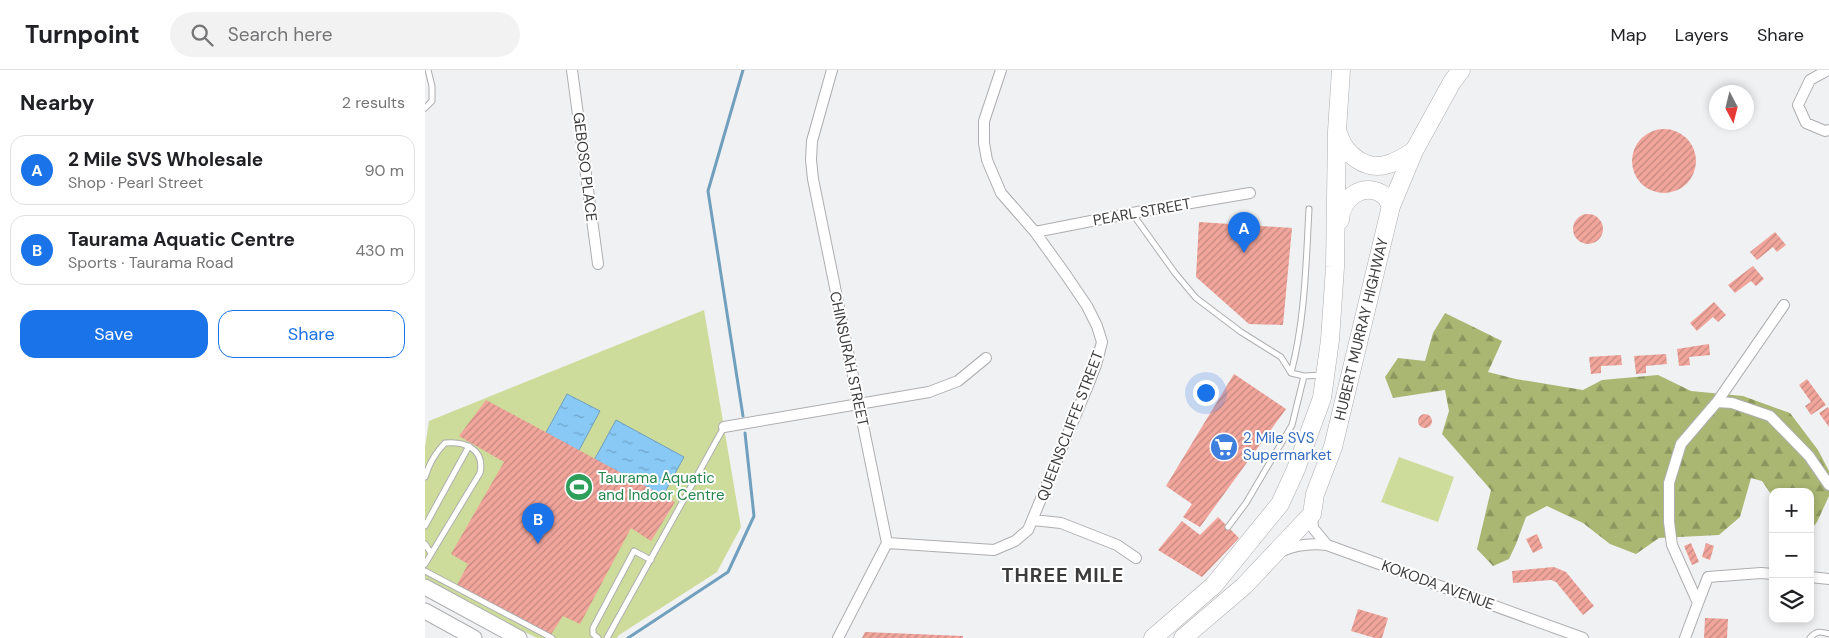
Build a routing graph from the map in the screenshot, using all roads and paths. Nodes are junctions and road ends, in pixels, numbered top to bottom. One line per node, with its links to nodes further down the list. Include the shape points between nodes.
1 (429, 70): 8 (lane, via 432,101)
2 (572, 70): 17 (street, GEBOSO PLACE)
3 (832, 70): 25 (street, CHINSURAH STREET, via 812,141 811,160 817,206)
4 (1001, 70): 16 (street, QUEENSCLIFFE STREET, via 984,121 987,160 1001,193)
5 (1341, 70): 10 (highway, HUBERT MURRAY HIGHWAY)
6 (1461, 70): 11 (highway, HUBERT MURRAY HIGHWAY)
7 (1828, 70): 9 (street, via 1810,80 1798,105 1806,123)
8 (425, 108)
9 (1829, 130)
10 (1337, 131): 11 (highway, via 1341,144 1353,157 1375,166 1388,164); 18 (highway, HUBERT MURRAY HIGHWAY)
11 (1414, 151): 13 (highway, HUBERT MURRAY HIGHWAY)
12 (1250, 193): 15 (street, PEARL STREET)
13 (1391, 206): 18 (highway, via 1385,196 1372,191 1352,194 1341,213 1340,252); 30 (highway, HUBERT MURRAY HIGHWAY, via 1333,447 1315,494)
14 (1309, 209): 21 (lane, via 1297,350)
15 (1132, 213): 16 (street, PEARL STREET); 21 (lane, via 1196,298 1281,357)
16 (1035, 232): 31 (street, QUEENSCLIFFE STREET, via 1087,306 1102,342 1089,384)
17 (598, 264)
18 (1335, 268): 22 (highway, HUBERT MURRAY HIGHWAY)
19 (1784, 305): 24 (street)
20 (986, 358): 25 (street, via 958,381 929,392)
21 (1291, 373): 23 (lane)
22 (1326, 375): 23 (lane); 56 (highway, HUBERT MURRAY HIGHWAY, via 1315,420 1297,469 1279,504 1214,585)
23 (1304, 376): 33 (lane, via 1292,425 1247,503)
24 (1717, 402): 29 (street, via 1732,403 1770,416 1809,456); 47 (street, via 1681,444 1669,483 1672,545)
25 (858, 403): 26 (street); 34 (street, CHINSURAH STREET)
26 (724, 427): 39 (lane)
27 (469, 446): 28 (lane, via 457,441 445,442); 32 (lane); 37 (lane, via 480,459 480,473)
28 (425, 477)
29 (1829, 486)
30 (1312, 514): 36 (street, via 1313,528); 40 (highway)
31 (1033, 520): 34 (street, QUEENSCLIFFE STREET, via 1028,530 1015,541 993,550); 38 (street, via 1061,523 1117,545)
32 (425, 526)
33 (1228, 527)
34 (887, 543): 55 (street)
35 (425, 544): 37 (lane)
36 (1327, 546): 40 (street, KOKODA AVENUE, via 1311,543 1295,546); 58 (street, KOKODA AVENUE)
37 (431, 553): 41 (lane)
38 (1136, 558)
39 (651, 560): 53 (lane, via 634,551 593,628 593,634); 54 (lane)
40 (1268, 560): 57 (highway, via 1244,586)
41 (425, 564)
42 (425, 571): 52 (lane)
43 (1769, 574): 47 (street, via 1708,577)
44 (1814, 577): 45 (street)
45 (1829, 579)
46 (425, 587): 51 (main road)
47 (1698, 603): 59 (street)
48 (425, 610): 50 (main road)
49 (1829, 634): 60 (lane, via 1818,632)
50 (474, 638)
51 (519, 638)
52 (552, 638)
53 (598, 638)
54 (607, 638)
55 (838, 638)
56 (1153, 638)
57 (1183, 638)
58 (1583, 638)
59 (1685, 638)
60 (1809, 638)

